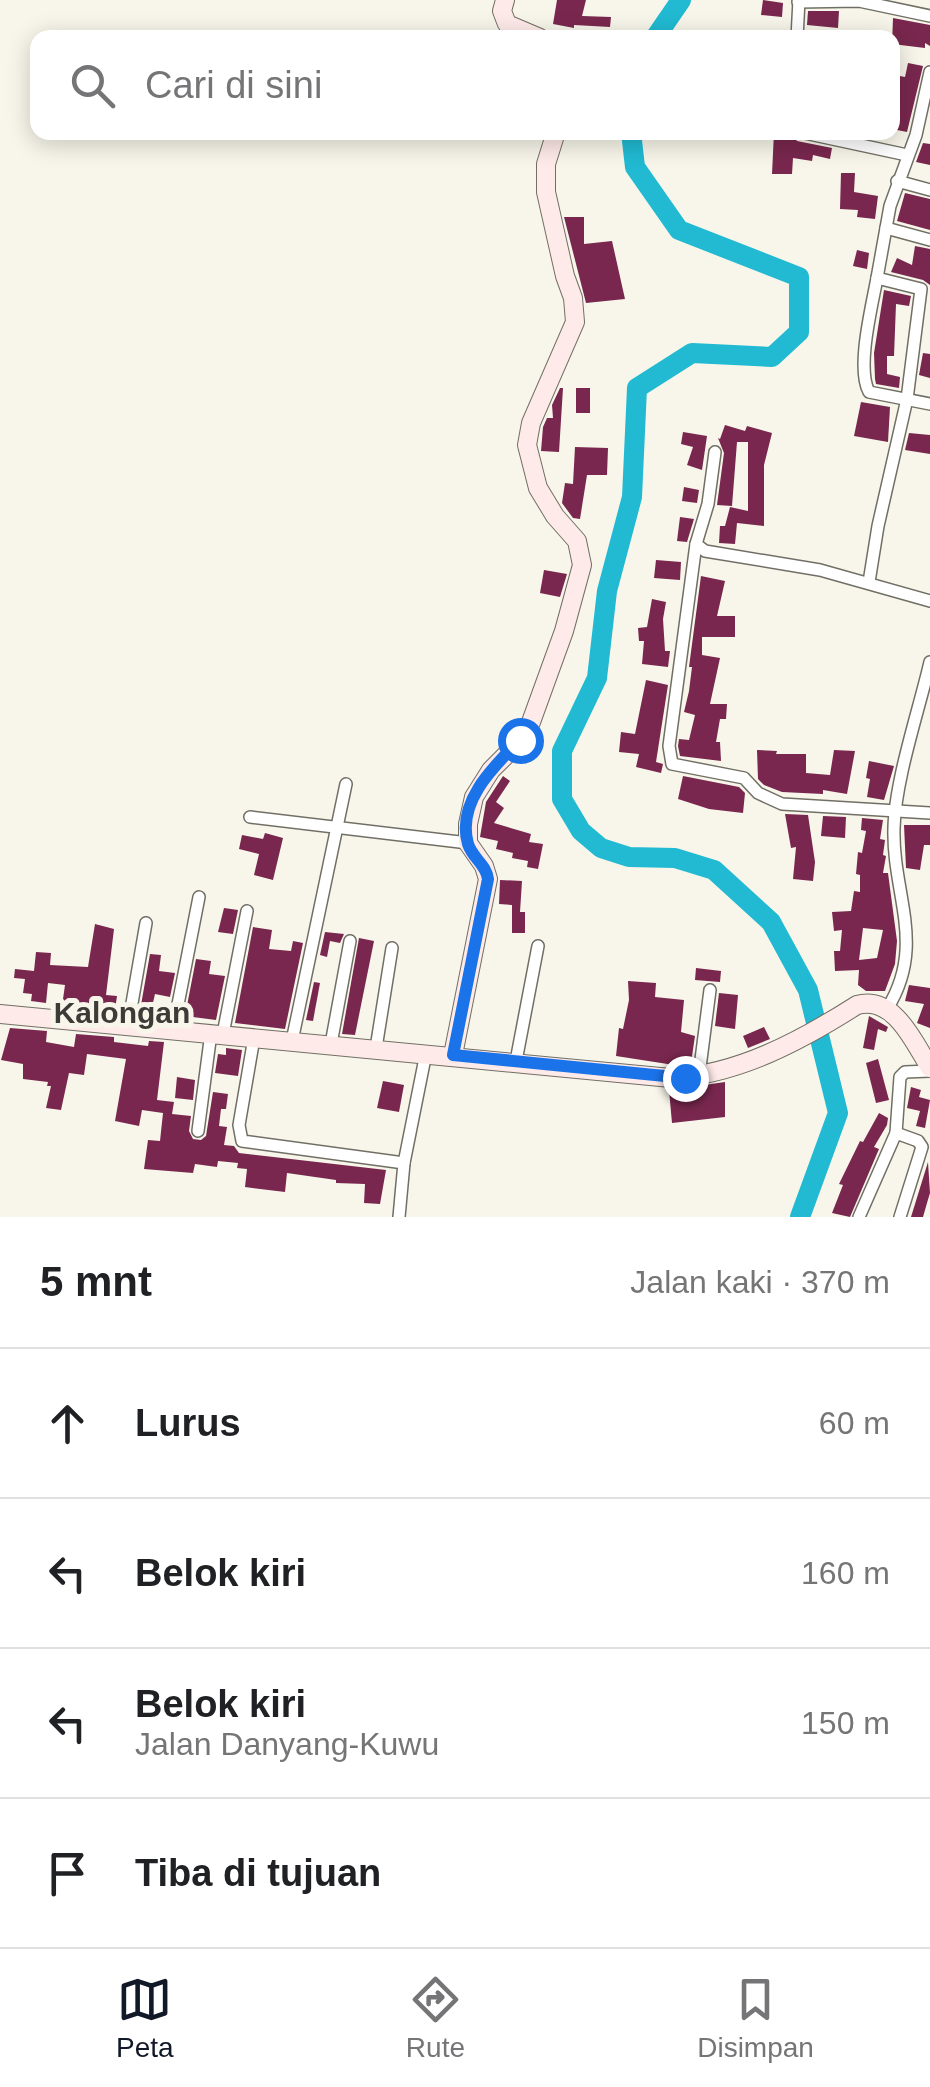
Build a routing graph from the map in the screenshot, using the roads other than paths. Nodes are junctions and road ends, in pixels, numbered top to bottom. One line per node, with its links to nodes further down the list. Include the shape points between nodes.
1 (505, 0): 5 (street, via 507,24)
2 (859, 0): 3 (street); 4 (street)
3 (798, 1): 6 (street)
4 (930, 16)
5 (521, 30)
6 (797, 30)
7 (930, 72): 8 (street)
8 (927, 97): 9 (street)
9 (916, 135): 10 (street); 13 (street)
10 (930, 139)
11 (554, 140): 32 (street, via 546,192 575,322 527,445 538,488 577,541 582,565 531,722 480,785)
12 (837, 140): 13 (street)
13 (906, 155): 14 (street)
14 (896, 181): 15 (street); 16 (street)
15 (930, 190)
16 (886, 228): 17 (street); 18 (street)
17 (930, 240)
18 (877, 278): 19 (street); 20 (street, via 864,380 868,392)
19 (925, 290): 20 (street)
20 (907, 399): 21 (street); 24 (street)
21 (930, 404)
22 (715, 452): 23 (street)
23 (696, 544): 24 (street, via 714,555); 28 (street, via 672,764 744,778 782,804)
24 (869, 582): 25 (street)
25 (930, 600)
26 (930, 662): 28 (street)
27 (346, 784): 31 (street)
28 (896, 810): 29 (street); 40 (street, via 908,950)
29 (930, 813)
30 (250, 817): 31 (street)
31 (334, 828): 32 (street); 46 (street)
32 (468, 844): 50 (street, via 488,879)
33 (199, 897): 43 (street)
34 (248, 911): 44 (street)
35 (146, 923): 42 (street)
36 (350, 940): 47 (street)
37 (538, 946): 51 (street)
38 (392, 948): 48 (street)
39 (710, 990): 53 (street)
40 (887, 1009): 52 (street); 53 (street, via 857,1005 798,1040)
41 (0, 1014): 42 (street)
42 (128, 1026): 43 (street)
43 (173, 1030): 44 (street)
44 (217, 1034): 45 (street); 54 (street)
45 (254, 1038): 46 (street); 56 (street, via 238,1125 242,1141)
46 (292, 1041): 47 (street)
47 (331, 1044): 48 (street)
48 (376, 1048): 49 (street)
49 (426, 1053): 50 (street); 56 (street)
50 (453, 1055): 51 (street)
51 (516, 1061): 53 (street)
52 (930, 1069): 55 (street, via 902,1074)
53 (698, 1075)
54 (198, 1131)
55 (896, 1134): 58 (street); 59 (street, via 922,1147)
56 (404, 1163): 57 (street)
57 (399, 1217)
58 (860, 1217)
59 (900, 1217)

